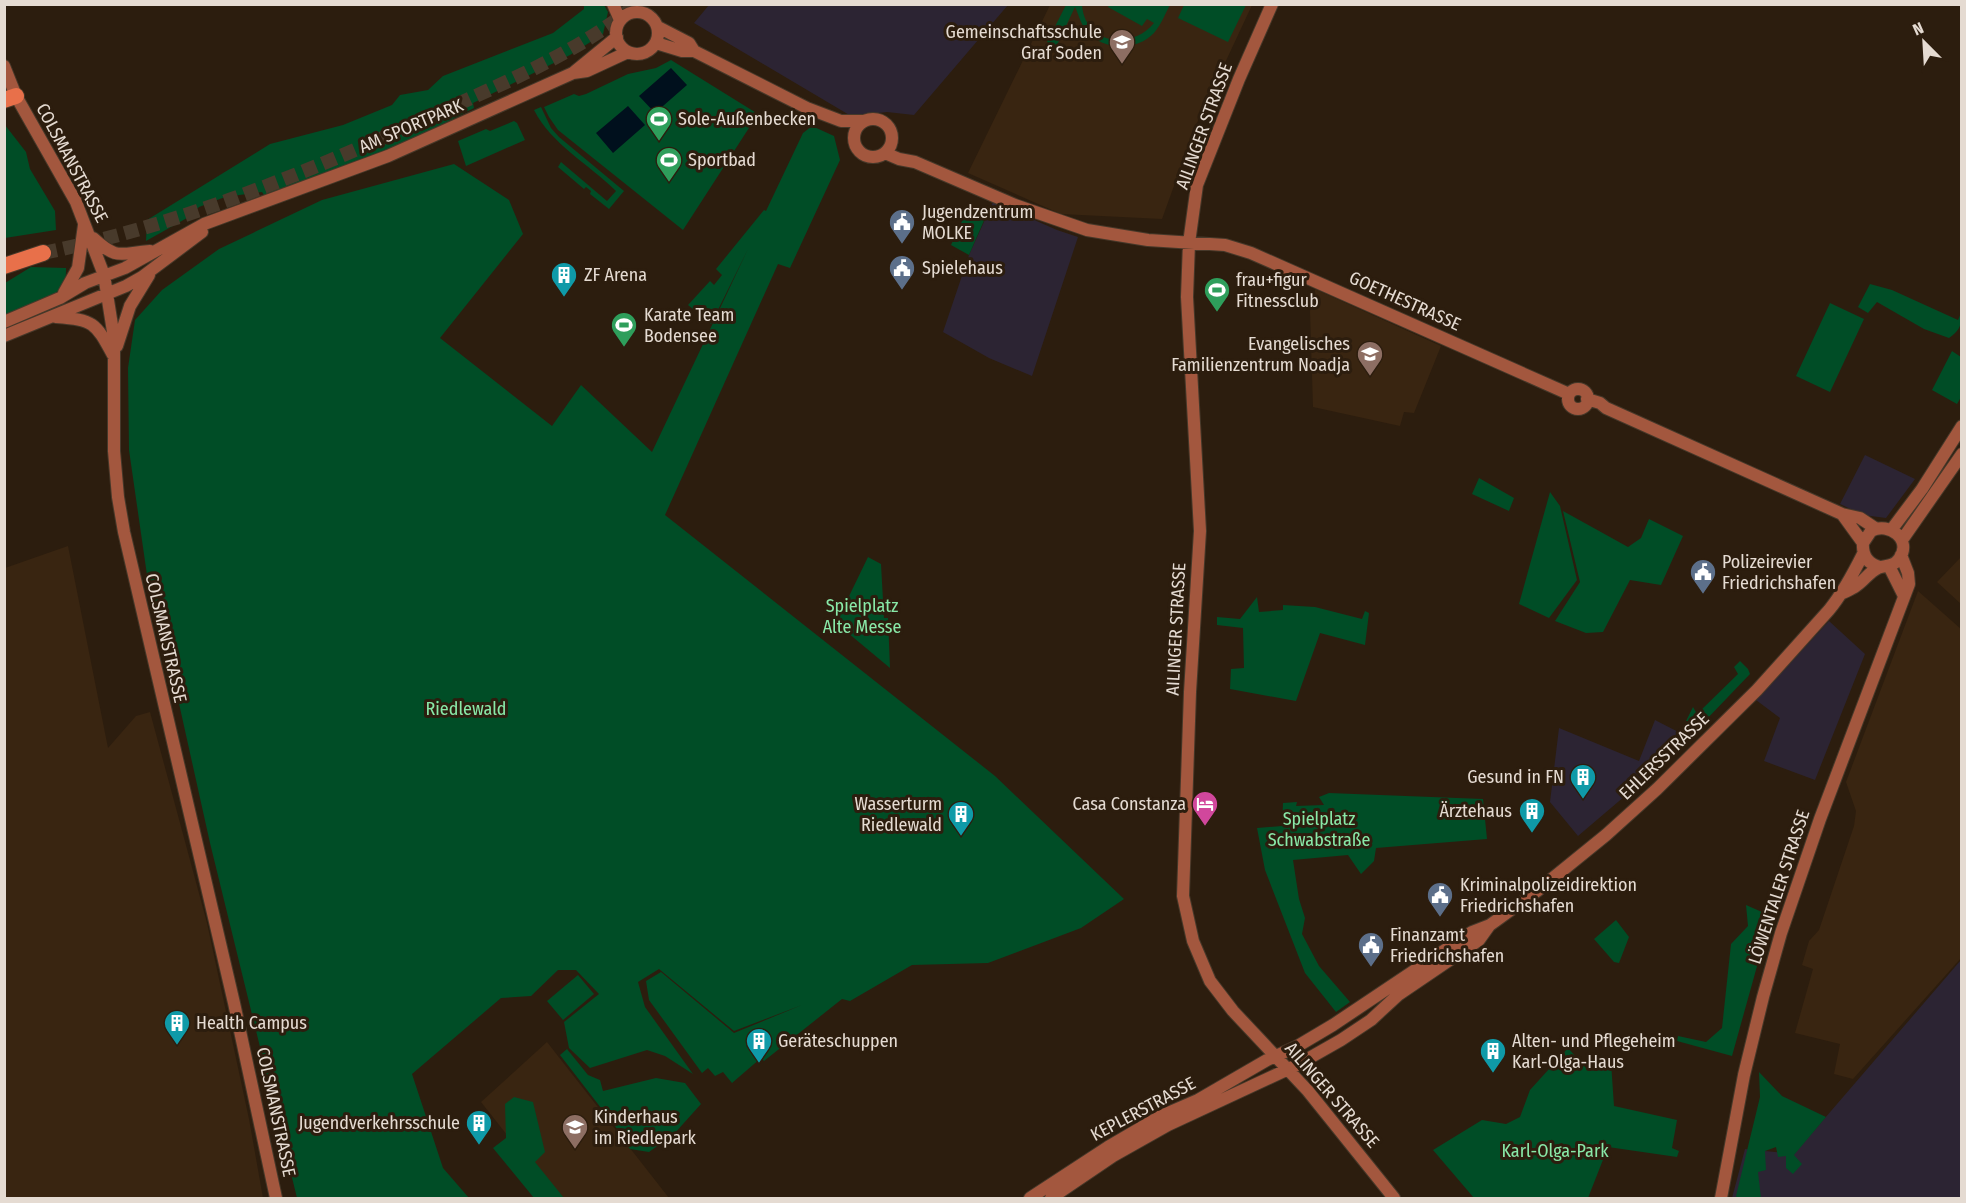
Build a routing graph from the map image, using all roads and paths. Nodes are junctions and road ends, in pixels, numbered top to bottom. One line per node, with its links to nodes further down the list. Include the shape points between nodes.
1 (613, 4): 4 (street)
2 (1272, 4): 22 (street, AILINGER STRASSE, via 1197,185)
3 (630, 8): 4 (street); 5 (street, via 647,14)
4 (620, 20): 6 (street)
5 (658, 27): 7 (street); 8 (street, via 689,43)
6 (616, 37): 9 (street); 11 (street, AM SPORTPARK)
7 (656, 43): 8 (street); 9 (street, via 640,54)
8 (694, 51): 13 (street)
9 (628, 52): 11 (street, AM SPORTPARK, via 587,71)
10 (4, 66): 12 (street, COLSMANSTRASSE)
11 (573, 73): 19 (street, AM SPORTPARK, via 388,156)
12 (8, 88): 20 (street, COLSMANSTRASSE, via 60,169)
13 (827, 116): 14 (street); 15 (street)
14 (862, 121): 15 (street); 16 (street, via 874,118 885,122)
15 (853, 140): 17 (street, via 866,156)
16 (892, 141): 17 (street); 18 (street)
17 (885, 153): 18 (street)
18 (915, 162): 22 (street, GOETHESTRASSE, via 1060,222 1116,236)
19 (259, 203): 23 (street, AM SPORTPARK, via 204,224); 26 (street, AM SPORTPARK, via 196,236)
20 (85, 220): 21 (street, COLSMANSTRASSE); 29 (street, via 78,268)
21 (90, 236): 23 (street, via 117,255); 27 (street, COLSMANSTRASSE)
22 (1189, 243): 36 (street, GOETHESTRASSE, via 1224,245 1251,253 1569,394 1581,389 1586,393 1586,402 1597,409 1606,408); 46 (street, AILINGER STRASSE, via 1187,297 1200,531 1183,896 1193,941 1210,981)
23 (157, 251): 27 (street, AM SPORTPARK)
24 (4, 255): 25 (highway, via 43,253)
25 (4, 266)
26 (154, 268): 28 (street, AM SPORTPARK); 33 (street, via 130,306)
27 (104, 275): 28 (street, COLSMANSTRASSE); 29 (street, AM SPORTPARK)
28 (108, 294): 30 (street, AM SPORTPARK); 33 (street, COLSMANSTRASSE)
29 (60, 298): 31 (street, AM SPORTPARK)
30 (52, 317): 32 (street, AM SPORTPARK); 33 (street, via 93,324)
31 (4, 322)
32 (4, 336)
33 (114, 356): 48 (street, COLSMANSTRASSE, via 114,451 124,532)
34 (1962, 426): 38 (street)
35 (1962, 454): 39 (street)
36 (1842, 514): 37 (street, via 1860,518); 40 (street)
37 (1875, 528): 38 (street); 40 (street, EHLERSSTRASSE, via 1867,534)
38 (1892, 529): 39 (street)
39 (1902, 540): 41 (street)
40 (1863, 549): 42 (street, via 1870,563); 43 (street, EHLERSSTRASSE)
41 (1901, 555): 42 (street, EHLERSSTRASSE); 44 (street, LÖWENTALER STRASSE, via 1909,584)
42 (1884, 567): 43 (street, EHLERSSTRASSE); 44 (street)
43 (1843, 593): 45 (street, EHLERSSTRASSE, via 1757,690 1658,789 1543,886)
44 (1904, 596): 52 (street, LÖWENTALER STRASSE, via 1784,922 1744,1075)
45 (1490, 925): 46 (street, EHLERSSTRASSE, via 1472,932 1333,1025); 47 (street, EHLERSSTRASSE, via 1479,940 1398,995 1371,1020)
46 (1276, 1057): 47 (street, AILINGER STRASSE); 49 (street, KEPLERSTRASSE, via 1161,1116)
47 (1288, 1069): 50 (street, KEPLERSTRASSE, via 1168,1125); 51 (street, AILINGER STRASSE)
48 (276, 1198)
49 (1030, 1198)
50 (1051, 1198)
51 (1394, 1198)
52 (1721, 1198)

